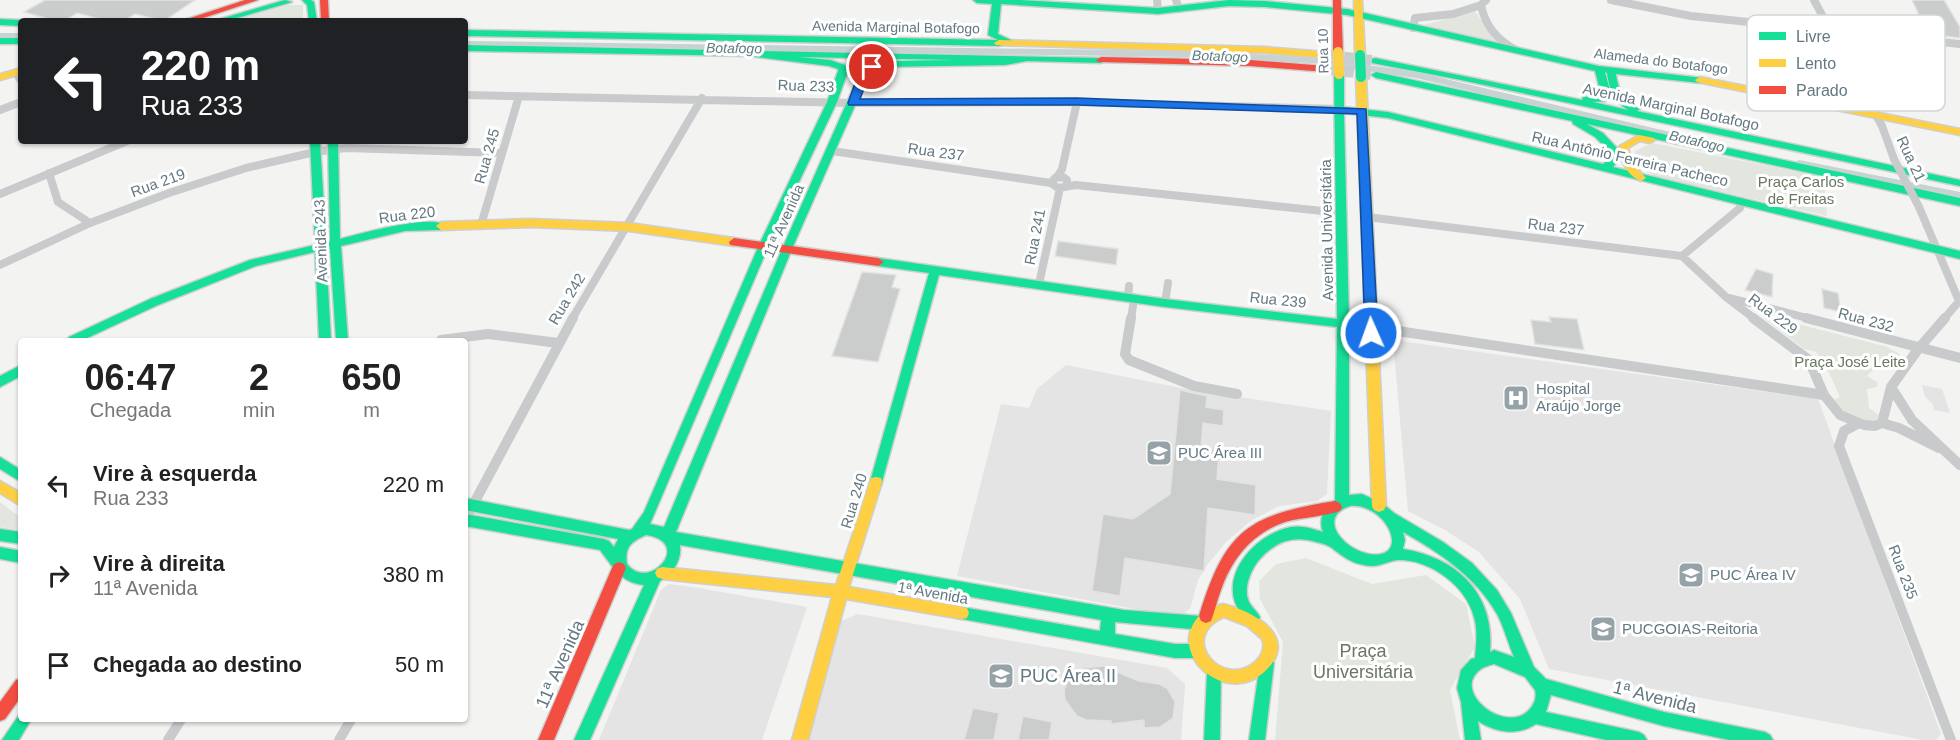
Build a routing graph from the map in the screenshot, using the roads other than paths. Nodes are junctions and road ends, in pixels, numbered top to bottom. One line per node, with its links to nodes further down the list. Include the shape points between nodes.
1 (254, 0): 19 (main road)
2 (272, 0): 10 (main road)
3 (306, 0): 21 (main road)
4 (324, 0): 22 (main road)
5 (977, 0): 6 (main road, Alameda do Botafogo)
6 (997, 0): 11 (main road, Alameda do Botafogo); 32 (main road, via 993,30 996,38)
7 (1358, 0): 17 (main road)
8 (1611, 0): 24 (street, via 1691,16)
9 (1814, 0): 18 (street, Rua 21)
10 (293, 1): 20 (main road)
11 (1044, 2): 13 (main road, Alameda do Botafogo)
12 (1484, 3): 26 (street, via 1453,14 1415,18); 36 (street, via 1485,21 1495,36)
13 (1098, 4): 14 (main road, Alameda do Botafogo)
14 (1158, 5): 15 (main road, Alameda do Botafogo)
15 (1177, 5): 16 (main road, Alameda do Botafogo)
16 (1337, 5): 17 (main road, Alameda do Botafogo); 34 (main road, Rua 10)
17 (1359, 14): 26 (main road, Alameda do Botafogo); 57 (main road, bridge)
18 (1822, 15)
19 (195, 18)
20 (228, 18)
21 (318, 18)
22 (319, 18)
23 (0, 22): 25 (main road)
24 (1747, 22)
25 (18, 23)
26 (1413, 28): 36 (main road, Alameda do Botafogo)
27 (468, 33): 32 (main road, Avenida Marginal Botafogo)
28 (0, 41): 29 (main road)
29 (18, 41)
30 (1945, 42): 31 (street)
31 (1960, 44)
32 (1084, 45): 34 (main road, Avenida Marginal Botafogo)
33 (468, 48): 35 (main road, Avenida Marginal Botafogo)
34 (1332, 53): 55 (main road, Rua 10, bridge, via 1339,74)
35 (739, 54): 37 (main road, Avenida Marginal Botafogo); 51 (main road, 11ª Avenida, via 837,65 843,71)
36 (1526, 54): 41 (main road, Alameda do Botafogo)
37 (1026, 59): 39 (main road, Avenida Marginal Botafogo, via 1250,63); 54 (main road, 11ª Avenida, via 872,67 864,75)
38 (1375, 61): 45 (main road, Avenida Marginal Botafogo)
39 (1326, 69)
40 (0, 70): 42 (main road)
41 (1605, 70): 45 (main road, via 1606,94 1603,99 1594,100 1474,75); 47 (main road, Alameda do Botafogo, via 1694,79); 69 (main road, via 1616,97 1626,106)
42 (18, 72)
43 (18, 72): 46 (main road)
44 (1376, 75): 60 (main road, Avenida Marginal Botafogo)
45 (1456, 75): 69 (main road, Avenida Marginal Botafogo)
46 (0, 77)
47 (1747, 90)
48 (468, 95): 49 (street, Rua 233)
49 (519, 96): 50 (street, Rua 233); 68 (street, Rua 245)
50 (702, 98): 51 (street, Rua 233); 82 (street, Rua 242)
51 (832, 102): 54 (street, Rua 233); 84 (main road, 11ª Avenida)
52 (1077, 102): 54 (street, Rua 233); 55 (street, Rua 233); 73 (street, Rua 241)
53 (18, 103): 56 (street)
54 (853, 103): 67 (main road, 11ª Avenida)
55 (1340, 105): 57 (main road, Rua 233); 78 (main road, Avenida Universitária)
56 (0, 110)
57 (1362, 111): 70 (main road, Rua Antônio Ferreira Pacheco); 79 (main road)
58 (1855, 111): 61 (main road, Alameda do Botafogo)
59 (1873, 111): 61 (street, Rua 21)
60 (1561, 115): 64 (main road, Avenida Marginal Botafogo); 70 (main road, via 1607,141 1613,156)
61 (1875, 115): 62 (main road, Alameda do Botafogo); 87 (street, Rua 21, bridge)
62 (1960, 132)
63 (120, 144): 71 (street)
64 (1698, 144): 72 (main road, via 1639,138 1630,142 1623,147 1624,158); 77 (main road, Avenida Marginal Botafogo)
65 (333, 145): 66 (street, Rua 219); 68 (street, Rua 219); 83 (main road, Avenida 243)
66 (315, 147): 80 (street, Rua 219, via 169,193); 85 (main road, Avenida 243)
67 (831, 151): 73 (street, Rua 237); 86 (main road, 11ª Avenida)
68 (501, 153): 81 (street, Rua 245)
69 (1829, 156): 74 (main road, Avenida Marginal Botafogo)
70 (1604, 169): 72 (main road, Rua Antônio Ferreira Pacheco)
71 (49, 173): 75 (street); 80 (street, via 58,202)
72 (1641, 178): 76 (main road, Rua Antônio Ferreira Pacheco)
73 (1061, 182): 78 (street, Rua 237); 93 (street, Rua 241)
74 (1960, 183)
75 (0, 194)
76 (1741, 201): 87 (main road, Rua Antônio Ferreira Pacheco); 89 (street, via 1740,208)
77 (1960, 202)
78 (1342, 213): 100 (main road, Avenida Universitária)
79 (1367, 216): 89 (street, Rua 237); 101 (main road)
80 (90, 223): 90 (street, Rua 219)
81 (481, 225): 82 (main road, Rua 220); 83 (main road, Rua 220, via 405,227)
82 (628, 227): 84 (main road, Rua 220); 106 (street, Rua 242)
83 (335, 243): 85 (main road, Rua 220); 104 (main road, Avenida 243)
84 (764, 245): 86 (main road, Rua 239); 127 (main road, 11ª Avenida, via 649,515)
85 (319, 247): 102 (main road, Rua 220, via 254,263 154,302); 103 (main road, Avenida 243)
86 (787, 249): 91 (main road, Rua 239); 129 (main road, 11ª Avenida)
87 (1939, 250): 88 (main road, Rua Antônio Ferreira Pacheco); 96 (street, Rua 21)
88 (1960, 255)
89 (1682, 256): 95 (street)
90 (0, 265)
91 (935, 270): 93 (main road, Rua 239); 136 (main road, Rua 240)
92 (1168, 283): 97 (street)
93 (1039, 284): 94 (main road, Rua 239)
94 (1130, 294): 97 (main road, Rua 239); 112 (street, via 1125,354 1129,360 1194,386)
95 (1726, 297): 98 (street, Rua 232); 99 (street, Rua 229)
96 (1960, 300): 107 (street)
97 (1165, 303): 100 (main road, Rua 239)
98 (1766, 307): 99 (street); 107 (street, Rua 232)
99 (1756, 320): 113 (street, Rua 229, via 1809,360)
100 (1343, 322): 101 (main road, Rua 239); 123 (main road, Avenida Universitária)
101 (1371, 327): 113 (street, Rua 239); 124 (main road)
102 (77, 338)
103 (325, 338)
104 (342, 338)
105 (457, 338): 106 (street, via 488,334)
106 (558, 343): 122 (street, Rua 242)
107 (1919, 348): 108 (street, Rua 232); 111 (street)
108 (1960, 358)
109 (18, 372): 110 (main road)
110 (0, 382)
111 (1890, 387): 115 (street); 116 (street, via 1903,411)
112 (1237, 394)
113 (1824, 395): 114 (street, Rua 229, via 1840,416)
114 (1859, 423): 115 (street); 166 (street, Rua 235, via 1842,433 1839,446)
115 (1882, 423): 116 (street)
116 (1939, 448): 118 (street)
117 (0, 462): 119 (main road)
118 (1960, 465)
119 (18, 475)
120 (0, 486): 121 (main road)
121 (18, 498)
122 (469, 505): 127 (main road)
123 (1339, 505): 124 (main road, via 1362,500); 131 (main road, via 1327,522); 141 (main road, via 1269,519 1239,541 1223,563)
124 (1379, 506): 125 (main road)
125 (1392, 518): 133 (main road, via 1399,536); 147 (main road, via 1437,543 1481,578 1499,604 1525,666)
126 (468, 521): 135 (main road, via 604,545)
127 (634, 534): 129 (main road, via 652,529); 135 (main road, via 620,547)
128 (0, 535): 130 (main road)
129 (670, 535): 136 (main road, 1ª Avenida); 137 (main road, via 676,552)
130 (18, 538)
131 (1332, 541): 133 (main road, via 1350,557 1362,561 1385,559); 140 (main road, via 1290,533 1275,538 1262,549 1245,569 1241,587 1242,602)
132 (0, 553): 134 (main road)
133 (1393, 553): 144 (main road, via 1423,556 1461,581 1486,620 1487,646)
134 (18, 556)
135 (618, 564): 137 (main road, via 623,573 636,579); 158 (main road, 11ª Avenida)
136 (848, 570): 138 (main road, Rua 240); 139 (main road, 1ª Avenida)
137 (658, 575): 138 (main road, 1ª Avenida); 159 (main road)
138 (841, 592): 142 (main road, 1ª Avenida); 160 (main road, Rua 240)
139 (1109, 614): 141 (main road, 1ª Avenida); 142 (main road)
140 (1253, 618): 141 (main road, via 1223,610); 145 (main road, via 1268,638)
141 (1203, 620): 143 (main road, via 1195,641)
142 (1107, 638): 143 (main road, 1ª Avenida, via 1175,651)
143 (1197, 651): 146 (main road)
144 (1482, 659): 147 (main road, via 1494,657 1512,662); 149 (main road, via 1467,673)
145 (1266, 663): 146 (main road, via 1253,676 1243,679); 162 (main road)
146 (1214, 674): 161 (main road)
147 (1538, 684): 154 (main road, via 1544,708); 165 (main road, 1ª Avenida, via 1664,719)
148 (18, 689): 150 (main road)
149 (1466, 696): 154 (main road, via 1478,714 1496,727 1522,731); 163 (main road)
150 (0, 714)
151 (23, 722): 155 (main road)
152 (179, 722): 156 (street)
153 (350, 722): 157 (street)
154 (1536, 726): 164 (main road)
155 (10, 740)
156 (168, 740)
157 (339, 740)
158 (546, 740)
159 (582, 740)
160 (800, 740)
161 (1212, 740)
162 (1257, 740)
163 (1473, 740)
164 (1639, 740)
165 (1765, 740)
166 (1951, 740)

